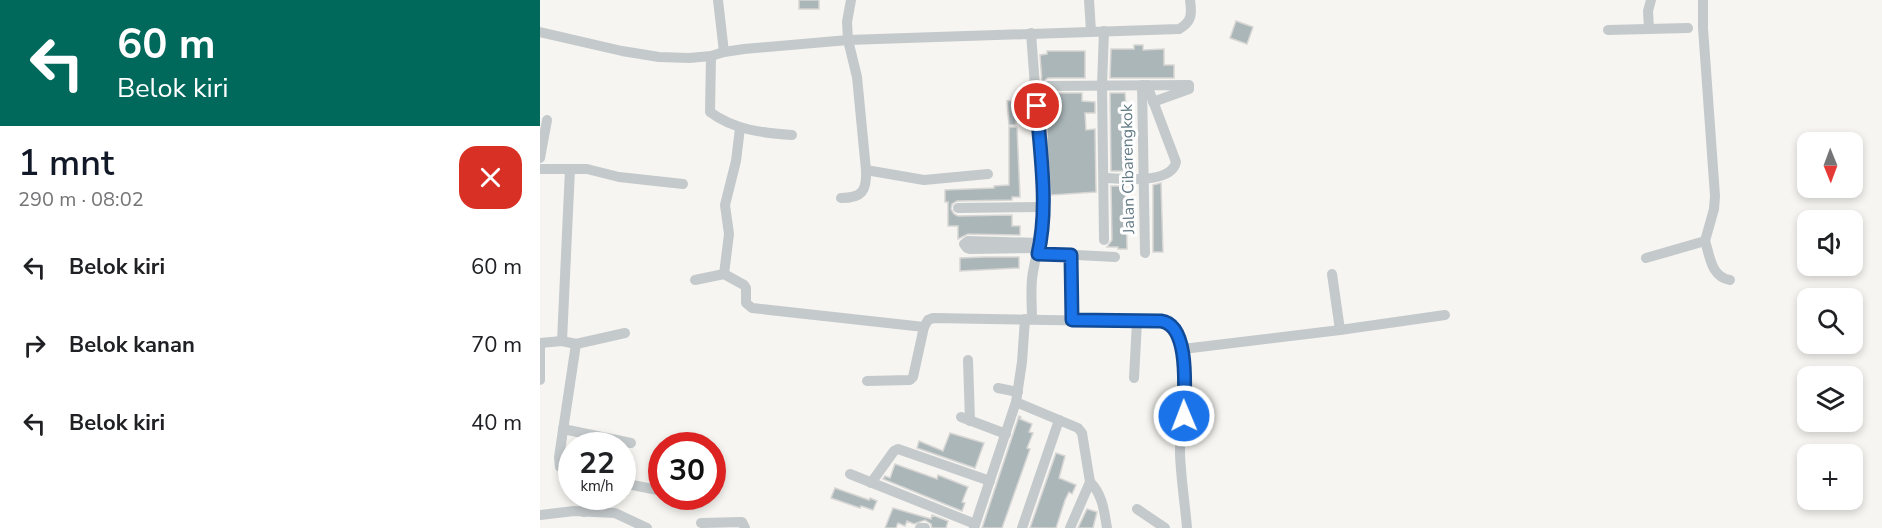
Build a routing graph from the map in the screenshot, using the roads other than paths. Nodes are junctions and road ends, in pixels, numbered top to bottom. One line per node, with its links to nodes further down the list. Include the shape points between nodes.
1 (718, 0): 15 (street)
2 (850, 0): 14 (street)
3 (1089, 0): 10 (street)
4 (1190, 0): 11 (street, via 1190,20 1179,29)
5 (1652, 0): 7 (street)
6 (1703, 0): 36 (street, via 1715,196)
7 (1649, 28): 8 (street); 9 (street)
8 (1688, 28)
9 (1608, 30)
10 (1091, 31): 11 (street); 13 (street)
11 (1104, 31): 17 (street)
12 (540, 32): 16 (street, via 659,57)
13 (1031, 33): 14 (street); 33 (street)
14 (848, 40): 15 (street); 27 (street, via 858,83)
15 (724, 52): 16 (street)
16 (711, 56): 22 (street, via 710,112)
17 (1102, 85): 18 (street); 19 (street); 29 (street)
18 (1144, 85): 20 (street); 20 (street, via 1189,85 1189,89); 30 (street, Jalan Cibarengkok)
19 (1048, 86)
20 (1153, 102): 30 (street, via 1176,162 1165,175)
21 (547, 120): 24 (street)
22 (740, 128): 23 (street); 42 (street, via 725,205 729,234)
23 (792, 135)
24 (540, 158)
25 (540, 169): 26 (street)
26 (570, 169): 31 (street); 53 (street)
27 (866, 170): 28 (street, via 924,180); 32 (street, via 866,182 859,195)
28 (988, 174)
29 (1104, 178): 30 (street); 35 (street)
30 (1144, 178): 38 (street, Jalan Cibarengkok)
31 (683, 184)
32 (841, 198)
33 (1044, 207): 34 (street); 37 (street)
34 (958, 208)
35 (1104, 240)
36 (1705, 241): 41 (street); 45 (street, via 1716,274)
37 (1039, 248): 37 (street, via 967,249 964,244 968,241); 39 (street); 47 (street)
38 (1144, 253)
39 (1071, 255): 40 (street); 48 (street)
40 (1115, 257)
41 (1646, 258)
42 (724, 274): 44 (street); 50 (street, via 744,285 746,303 752,308)
43 (1332, 274): 51 (street)
44 (695, 280)
45 (1730, 280)
46 (1445, 315): 51 (street)
47 (1029, 319): 48 (street); 50 (street, via 933,318); 63 (street)
48 (1072, 320): 49 (street)
49 (1137, 322): 57 (street, via 1171,324); 59 (street)
50 (924, 327): 61 (street, via 910,380)
51 (1340, 330): 57 (street)
52 (625, 333): 55 (street)
53 (562, 341): 54 (street); 55 (street)
54 (540, 344)
55 (576, 344): 65 (street)
56 (540, 348): 60 (street)
57 (1183, 349): 84 (street, via 1180,455)
58 (968, 360): 68 (street, via 966,419)
59 (1134, 378)
60 (540, 380)
61 (867, 381)
62 (998, 388): 63 (street)
63 (1017, 397): 64 (street); 68 (street)
64 (1059, 420): 71 (street, via 1081,430); 80 (street)
65 (563, 429): 66 (street); 67 (street)
66 (563, 432)
67 (578, 432)
68 (1006, 434): 70 (street)
69 (850, 474): 72 (street)
70 (990, 481): 72 (street, via 898,449); 77 (street)
71 (1090, 482): 81 (street); 82 (street, via 1098,490)
72 (871, 483): 77 (street)
73 (1137, 509): 83 (street)
74 (584, 512): 75 (street); 78 (street, via 615,513)
75 (540, 515)
76 (701, 523): 79 (street, via 742,522)
77 (975, 526)
78 (648, 528)
79 (745, 528)
80 (1022, 528)
81 (1070, 528)
82 (1107, 528)
83 (1165, 528)
84 (1186, 528)

